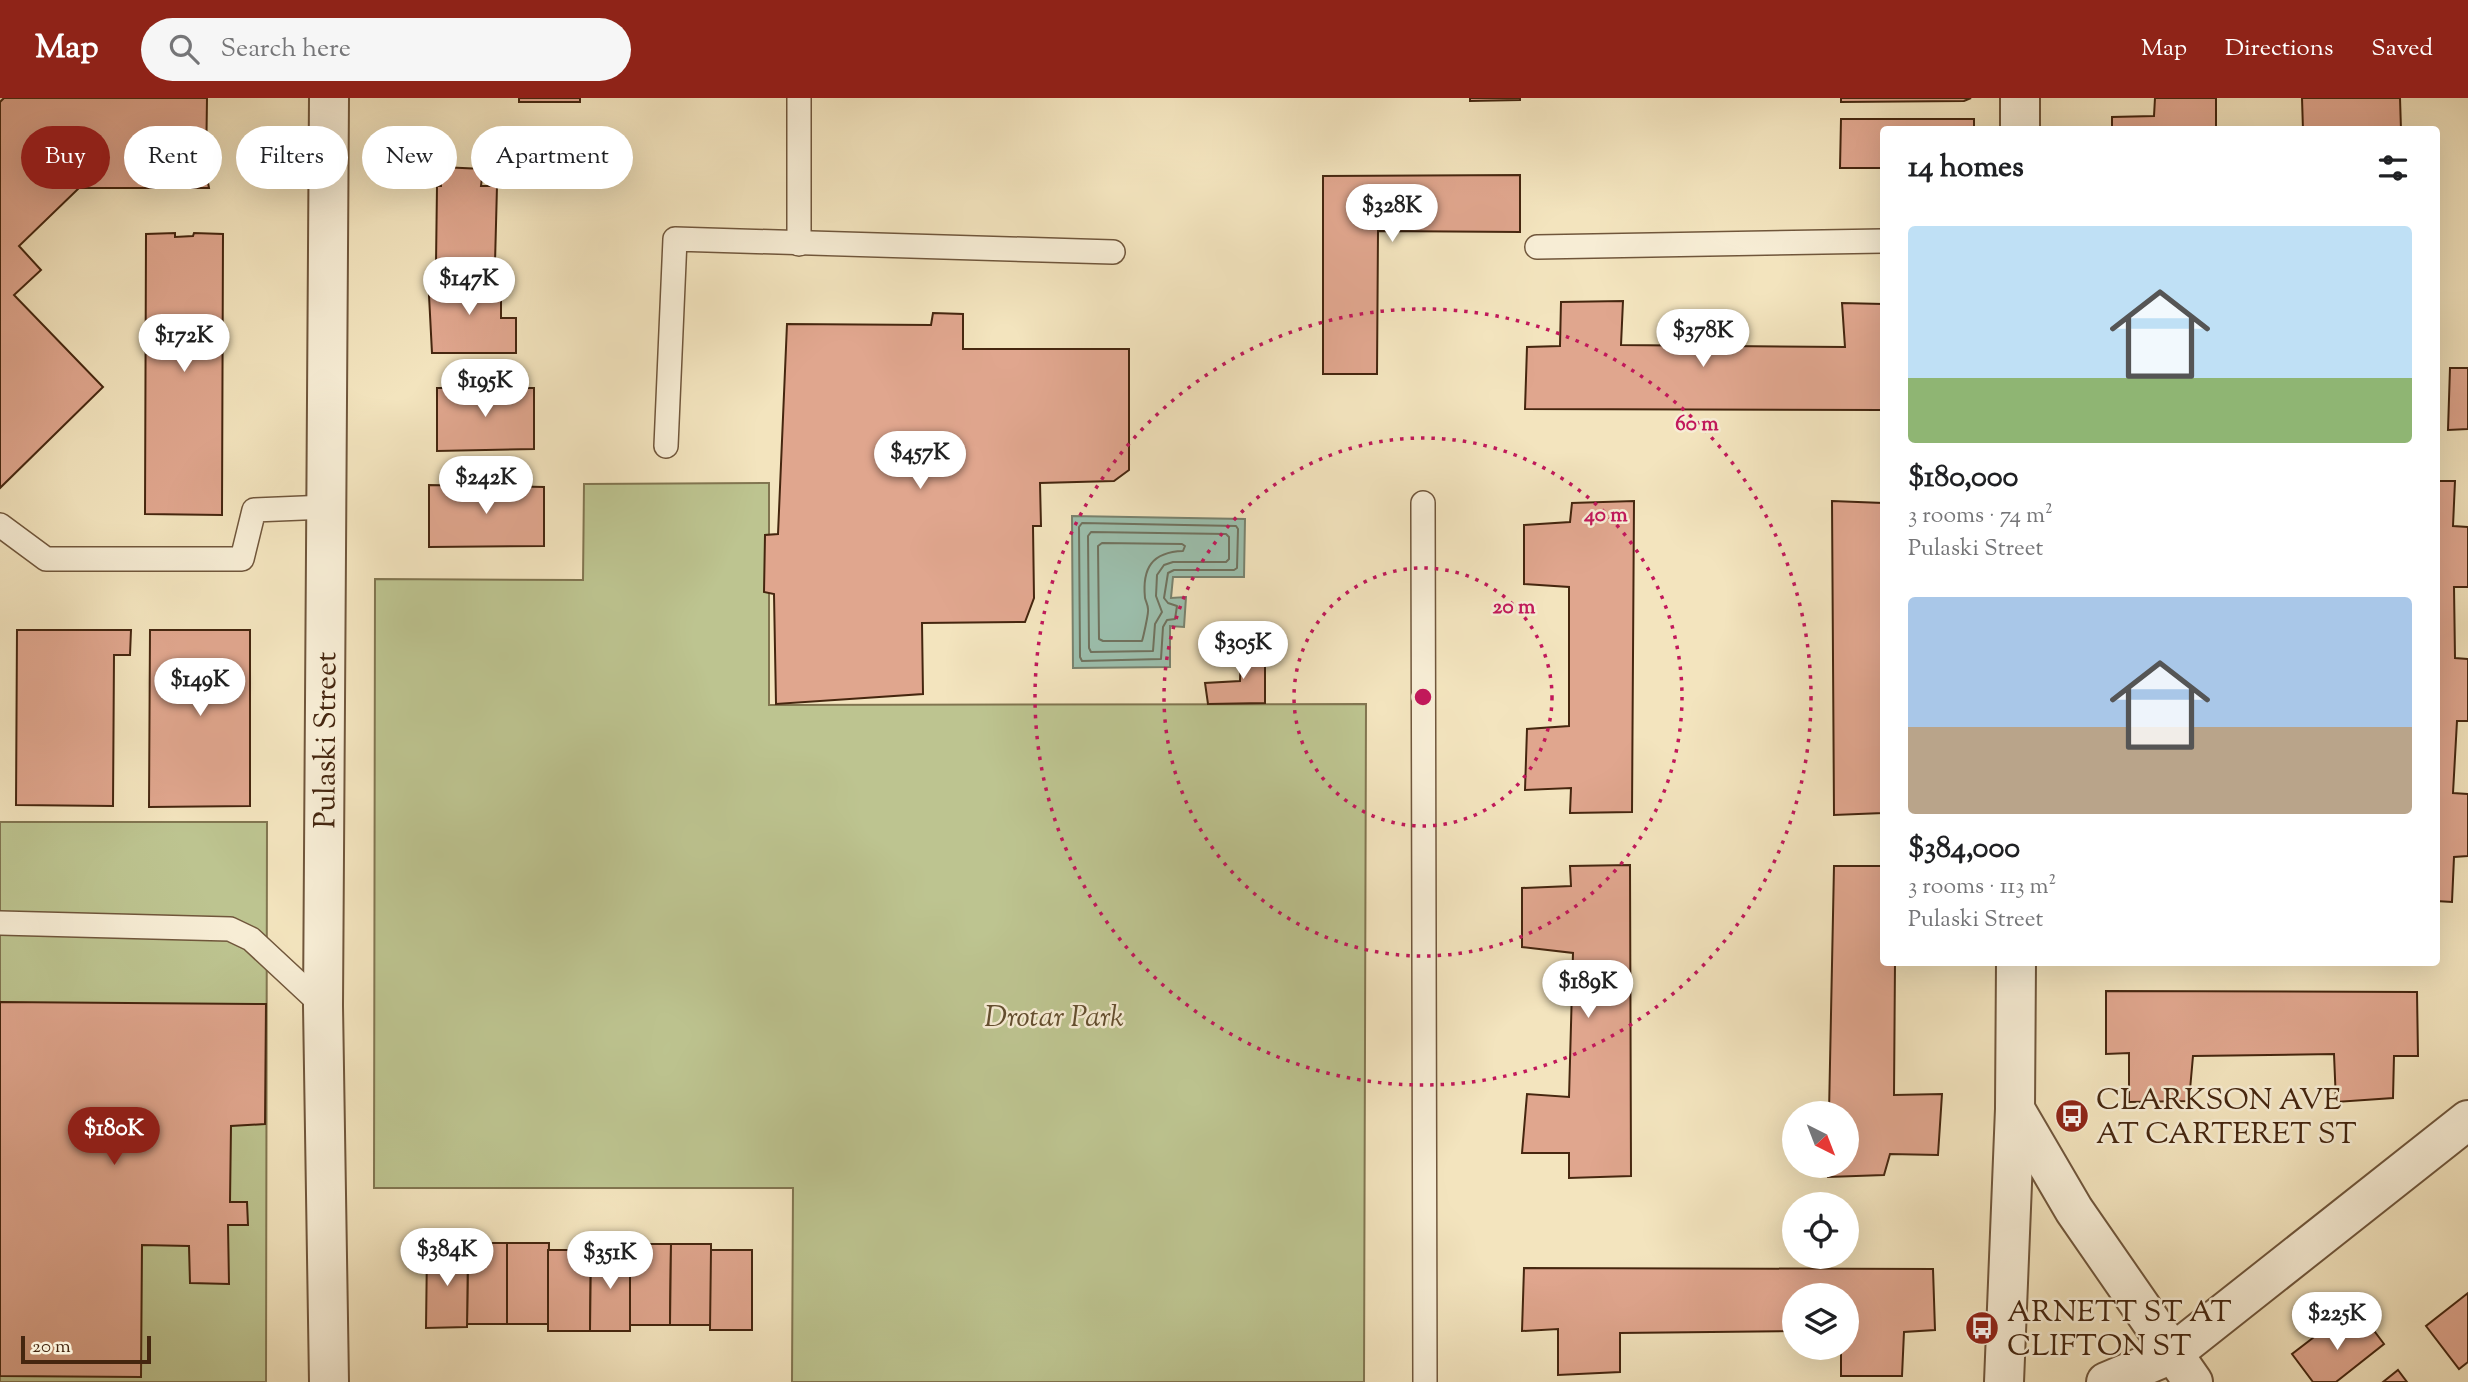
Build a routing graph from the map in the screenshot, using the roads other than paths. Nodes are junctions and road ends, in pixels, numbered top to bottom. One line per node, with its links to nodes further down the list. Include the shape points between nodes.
1 (329, 98): 11 (street, Pulaski Street)
2 (799, 98): 6 (lane)
3 (2020, 98): 4 (street)
4 (2020, 126)
5 (1880, 241): 7 (lane)
6 (799, 244): 8 (lane); 9 (lane, via 675,239)
7 (1537, 247)
8 (1113, 252)
9 (666, 446)
10 (1423, 503): 20 (lane)
11 (327, 507): 12 (lane, via 254,510 242,559 46,559); 15 (street, Pulaski Street)
12 (0, 525)
13 (0, 923): 15 (lane, via 230,929 260,946)
14 (2016, 966): 16 (street)
15 (323, 1006): 19 (street, Pulaski Street)
16 (2015, 1109): 18 (street, via 2074,1210); 21 (street)
17 (2468, 1120): 18 (street)
18 (2183, 1368): 22 (street)
19 (329, 1382)
20 (1425, 1382)
21 (2004, 1382)
22 (2106, 1382)

